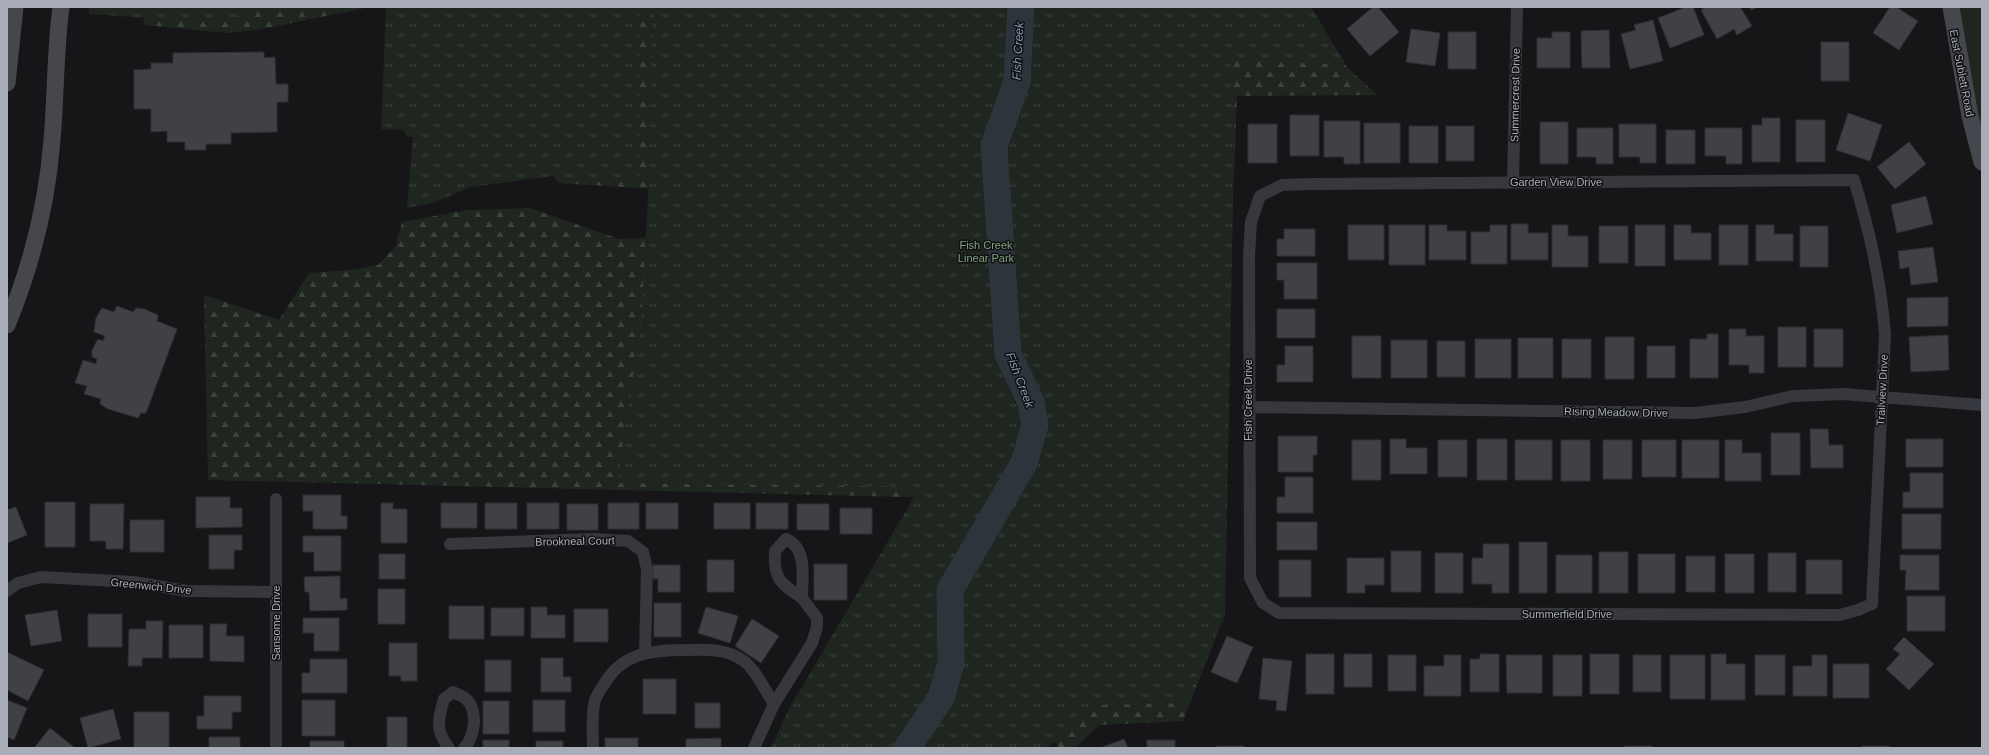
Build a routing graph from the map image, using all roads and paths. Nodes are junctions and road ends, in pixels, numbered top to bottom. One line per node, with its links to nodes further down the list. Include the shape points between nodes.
1 (15, 7): 5 (main road)
2 (1518, 7): 8 (street, Summercrest Drive)
3 (1951, 7): 6 (main road, East Sublett Road, via 1970,116)
4 (60, 9): 10 (main road, via 52,141 43,210 23,287)
5 (7, 82)
6 (1982, 162)
7 (1854, 180): 8 (street, Garden View Drive); 11 (street, Trailview Drive, via 1872,245 1882,297 1885,335)
8 (1513, 182): 9 (street, Garden View Drive, via 1282,185)
9 (1260, 196): 13 (street, Fish Creek Drive, via 1251,222 1249,256)
10 (7, 325)
11 (1882, 397): 12 (street, Rising Meadow Drive); 13 (street, Rising Meadow Drive, via 1843,394 1793,396 1745,407 1695,413); 20 (street, Trailview Drive)
12 (1982, 405)
13 (1248, 407): 19 (street, Fish Creek Drive, via 1250,578)
14 (276, 499): 17 (street, Sansome Drive)
15 (450, 544): 21 (street, Brookneal Court, via 594,539 628,541 643,552 647,568)
16 (7, 591): 17 (street, Greenwich Drive, via 18,583 41,577 134,582 187,591)
17 (275, 592): 23 (street, Sansome Drive)
18 (802, 598): 22 (street, via 817,618 817,627 812,643)
19 (1263, 603): 20 (street, Summerfield Drive, via 1279,613 1824,615 1840,615)
20 (1872, 604)
21 (645, 654): 22 (street, via 708,649 724,652 745,661); 26 (street, via 626,660 607,678 595,699)
22 (774, 704): 27 (street)
23 (276, 748)
24 (449, 748): 25 (street, via 439,732 439,716 444,698 453,692 466,698 473,712 470,742)
25 (464, 748)
26 (593, 748)
27 (754, 748)

